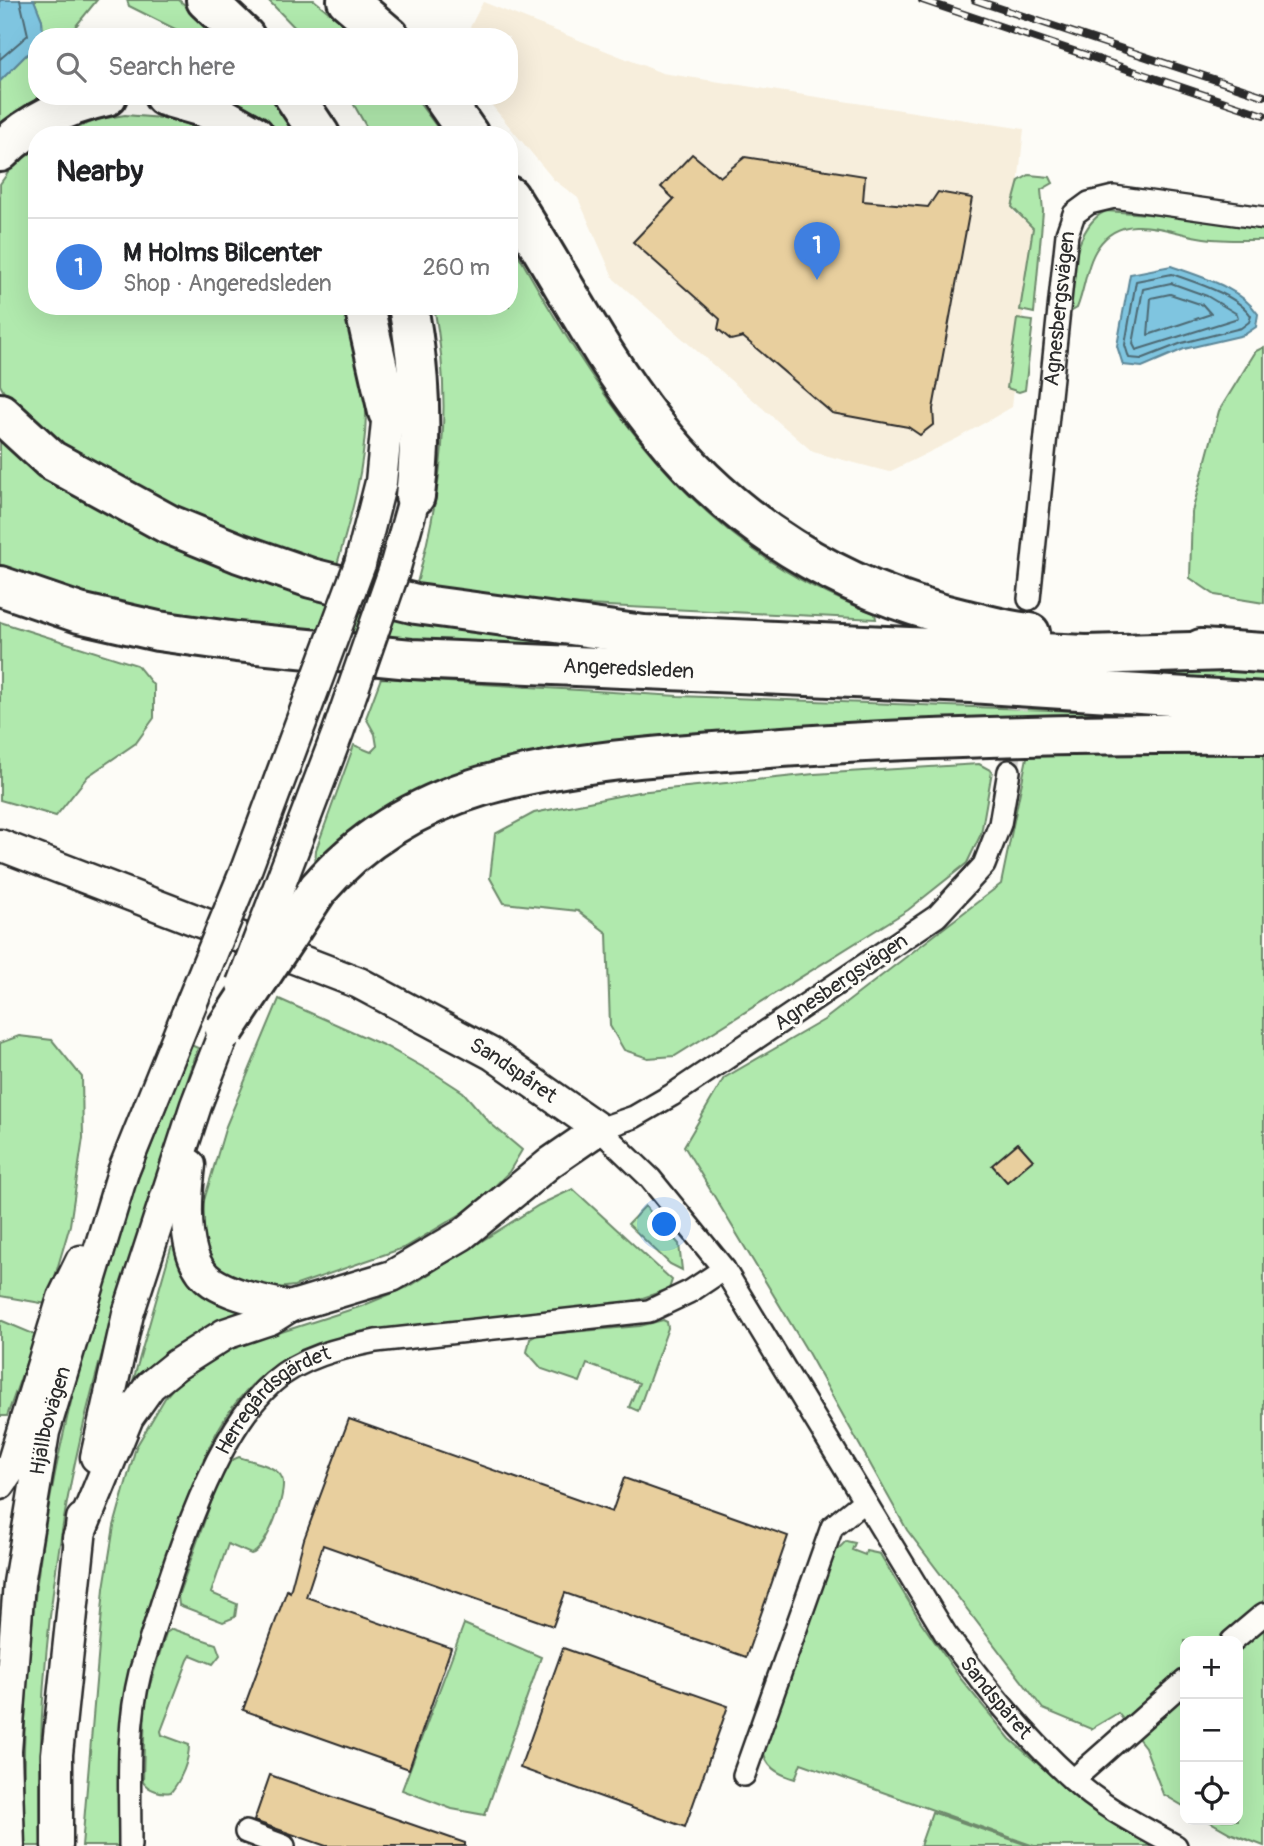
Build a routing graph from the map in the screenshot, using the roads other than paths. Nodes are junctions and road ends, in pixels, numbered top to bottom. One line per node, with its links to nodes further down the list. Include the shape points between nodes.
1 (206, 0): 4 (highway)
2 (241, 0): 5 (highway)
3 (347, 0): 6 (highway)
4 (236, 28)
5 (267, 28)
6 (380, 28)
7 (76, 105): 12 (highway)
8 (196, 105): 13 (highway)
9 (300, 105): 14 (highway)
10 (328, 105): 15 (highway)
11 (448, 105): 16 (highway)
12 (32, 126)
13 (238, 126)
14 (314, 126)
15 (341, 126)
16 (463, 126)
17 (28, 129): 18 (highway)
18 (0, 152)
19 (518, 211): 29 (highway, via 581,317 654,424 737,510 811,561 902,602 1019,632)
20 (1264, 218): 28 (street, Agnesbergsvägen, via 1114,197 1088,203 1074,214 1060,295)
21 (366, 315): 24 (highway)
22 (383, 315): 24 (highway)
23 (409, 315): 26 (highway, via 420,397)
24 (388, 412): 37 (main road, Hjällbovägen, bridge, via 381,482 360,564 246,870)
25 (0, 413): 29 (highway, via 51,460 168,524 311,578 416,604 644,635 1086,655)
26 (415, 496): 34 (main road, bridge, via 338,732)
27 (0, 586): 30 (highway, Angeredsleden, via 79,613 147,629 411,659 970,683)
28 (1030, 599)
29 (1246, 652)
30 (1264, 702)
31 (1264, 734): 34 (highway, bridge, via 869,740 668,756 483,786 375,835 337,867)
32 (1009, 771): 36 (street, Agnesbergsvägen, via 1000,824 984,865 937,916 672,1095 634,1117)
33 (0, 845): 36 (main road, Sandspåret, via 359,983 492,1054)
34 (225, 1030): 35 (main road)
35 (196, 1105): 39 (main road, via 186,1201 191,1248 210,1281); 42 (main road, via 128,1314)
36 (599, 1129): 38 (street, Sandspåret, via 650,1178); 39 (main road, via 462,1235 392,1276)
37 (123, 1172): 40 (main road, via 63,1298 11,1468); 49 (main road, Hjällbovägen, via 44,1432 19,1583 6,1751)
38 (724, 1269): 41 (street, Sandspåret); 51 (street, Herregårdsgärdet, via 691,1292 649,1311 376,1340 315,1357 274,1381 241,1418 212,1473 140,1673 131,1737)
39 (289, 1307): 42 (main road, via 270,1319 225,1334 150,1386 115,1445)
40 (0, 1484)
41 (863, 1501): 46 (street, via 832,1527); 47 (street, Sandspåret, via 945,1633 987,1689)
42 (78, 1538): 50 (main road, via 57,1754)
43 (1264, 1614): 44 (street)
44 (1238, 1636)
45 (1180, 1685): 47 (street)
46 (744, 1774)
47 (1073, 1780): 53 (street, Sandspåret, via 1108,1807)
48 (246, 1832): 52 (street)
49 (9, 1846)
50 (57, 1846)
51 (130, 1846)
52 (284, 1846)
53 (1176, 1846)

